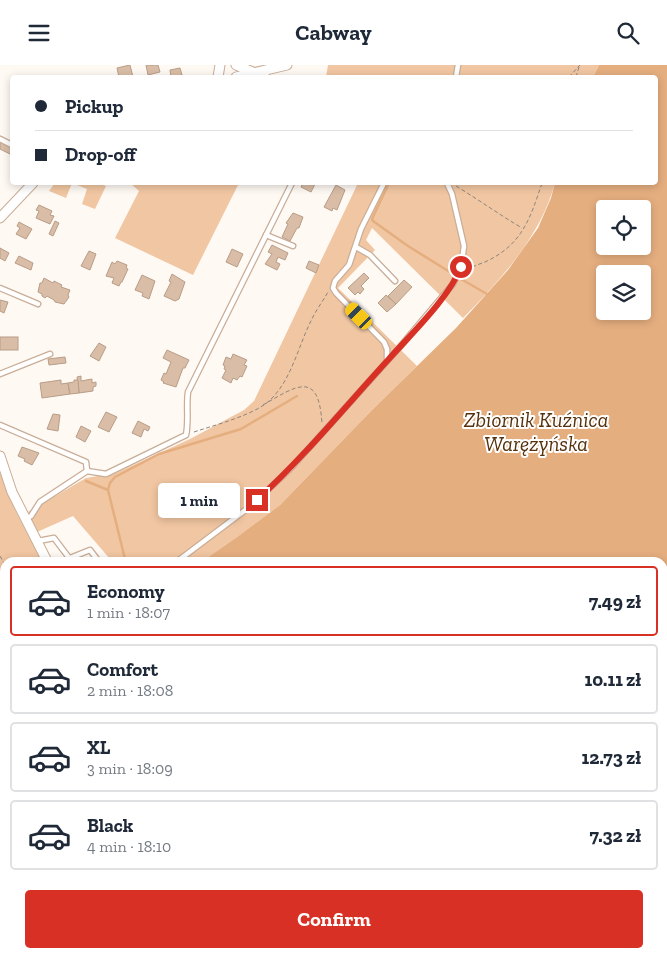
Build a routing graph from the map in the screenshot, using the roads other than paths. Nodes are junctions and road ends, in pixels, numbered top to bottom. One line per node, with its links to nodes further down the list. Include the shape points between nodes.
1 (236, 65): 3 (street)
2 (284, 65): 3 (street)
3 (254, 73): 4 (street); 5 (street)
4 (245, 75)
5 (260, 75)
6 (31, 185): 10 (street)
7 (291, 185): 11 (lane)
8 (383, 185): 13 (lane, via 361,229)
9 (448, 185): 18 (lane, via 464,246 460,270 446,295)
10 (0, 218)
11 (266, 235): 12 (lane); 22 (lane, via 188,392 186,435 106,474)
12 (293, 247)
13 (356, 247): 14 (lane, via 370,255); 18 (lane, via 349,265 333,286 384,342)
14 (395, 281)
15 (0, 288): 16 (lane)
16 (38, 304)
17 (50, 354): 19 (lane)
18 (387, 361): 29 (lane, via 291,468 252,505)
19 (0, 374)
20 (0, 425): 22 (lane, via 86,462)
21 (0, 456): 23 (street)
22 (86, 471): 23 (lane, via 40,502 31,516)
23 (25, 519): 24 (street)
24 (36, 541): 25 (street); 26 (lane, via 54,538)
25 (45, 557)
26 (70, 557)
27 (77, 557): 28 (lane, via 90,550)
28 (95, 557)
29 (183, 557)

